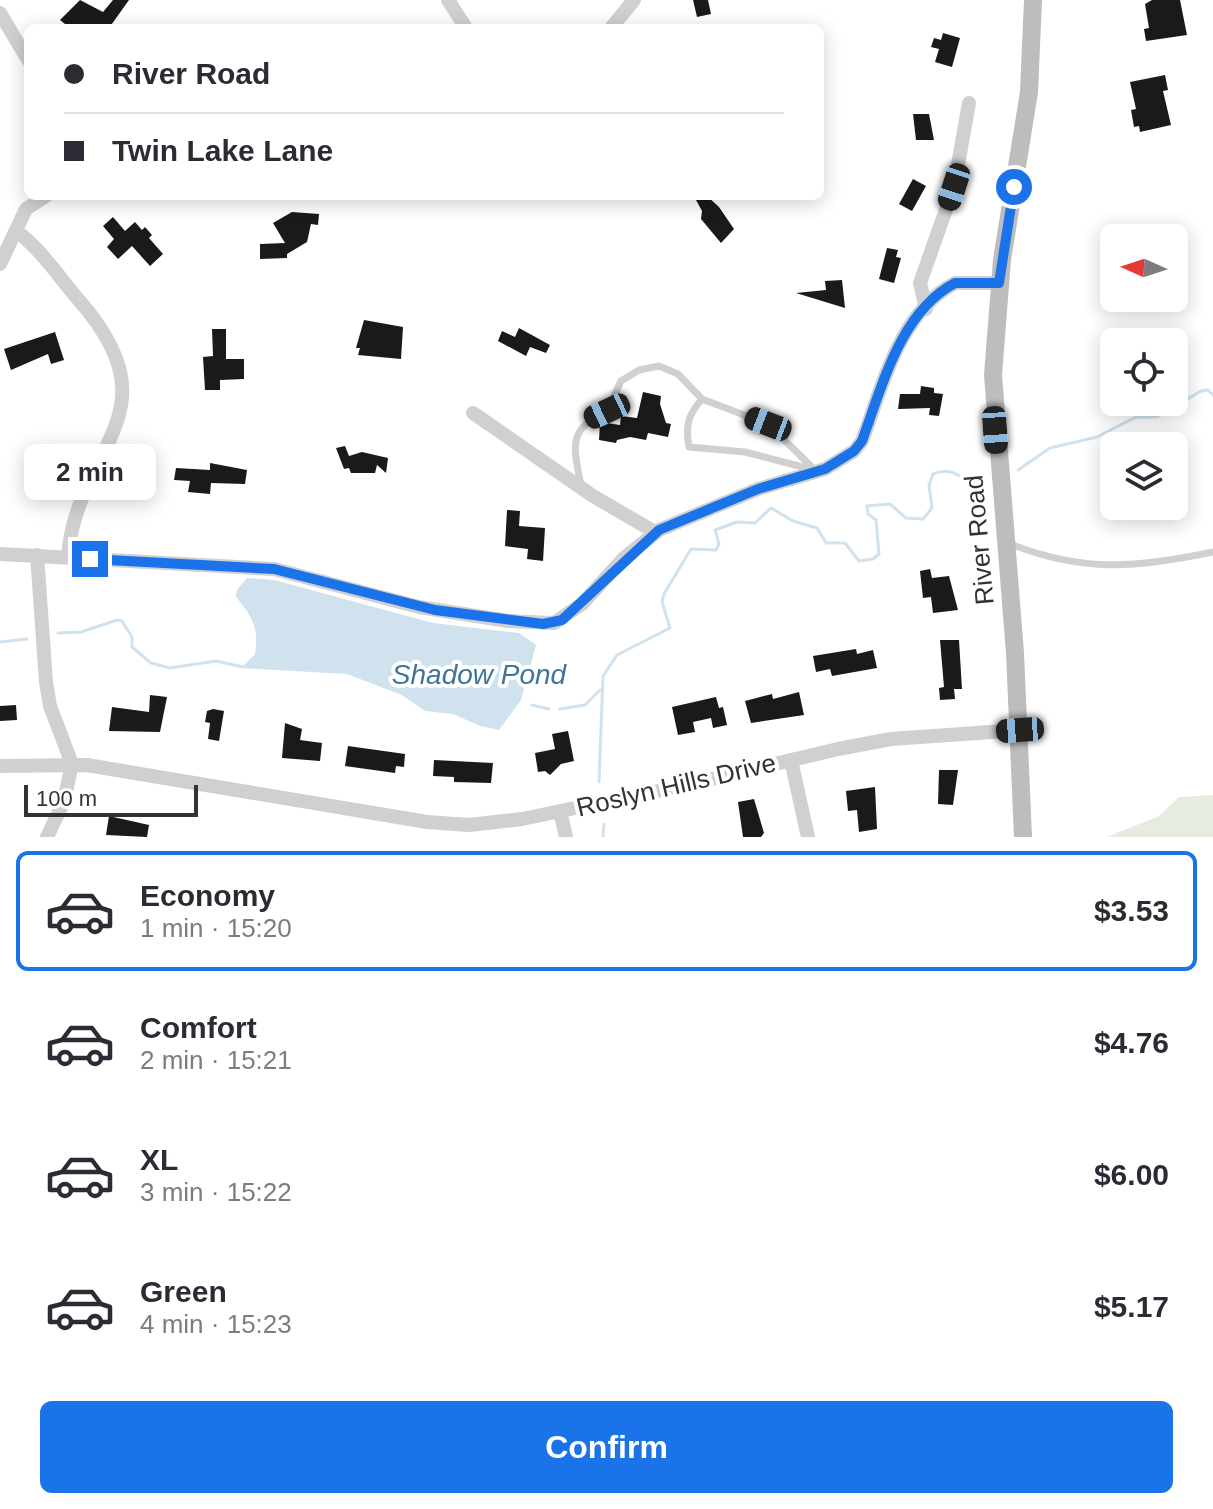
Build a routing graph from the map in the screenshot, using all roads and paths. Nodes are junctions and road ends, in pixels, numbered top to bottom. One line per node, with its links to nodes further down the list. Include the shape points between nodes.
1 (448, 0): 5 (street)
2 (634, 0): 6 (street)
3 (1033, 0): 12 (main road, River Road, via 1025,128)
4 (0, 13): 7 (street)
5 (463, 24)
6 (614, 24)
7 (24, 53)
8 (969, 103): 13 (street, via 954,187 920,283)
9 (38, 200): 10 (street, via 28,205)
10 (16, 231): 11 (street); 23 (street, via 106,331 121,367 115,429 75,515)
11 (0, 264)
12 (999, 283): 13 (street, via 955,283); 19 (main road, River Road, via 994,411)
13 (926, 309): 16 (street, via 891,359 858,447)
14 (702, 399): 16 (lane, via 768,424); 16 (lane, via 690,413 689,447 745,452); 17 (lane, via 678,374 659,366 621,381 607,411 584,422 576,435)
15 (473, 413): 17 (street)
16 (816, 472): 18 (street, via 709,507)
17 (581, 488): 18 (street)
18 (655, 532): 23 (street, via 568,615 543,624 419,607 274,569)
19 (1006, 543): 20 (lane, via 1048,559 1102,565 1146,566); 24 (main road, River Road)
20 (1213, 552)
21 (0, 554): 22 (street)
22 (37, 555): 23 (street); 26 (street, via 50,706)
23 (68, 556)
24 (1020, 730): 25 (street, Roslyn Hills Drive, via 891,739); 32 (main road, River Road)
25 (791, 760): 28 (street, Roslyn Hills Drive); 31 (street)
26 (72, 764): 27 (street, Roslyn Hills Drive); 28 (street, Roslyn Hills Drive, via 427,822 492,823); 29 (street, via 64,801)
27 (0, 766)
28 (560, 811): 30 (street)
29 (47, 837)
30 (566, 837)
31 (808, 837)
32 (1023, 837)

